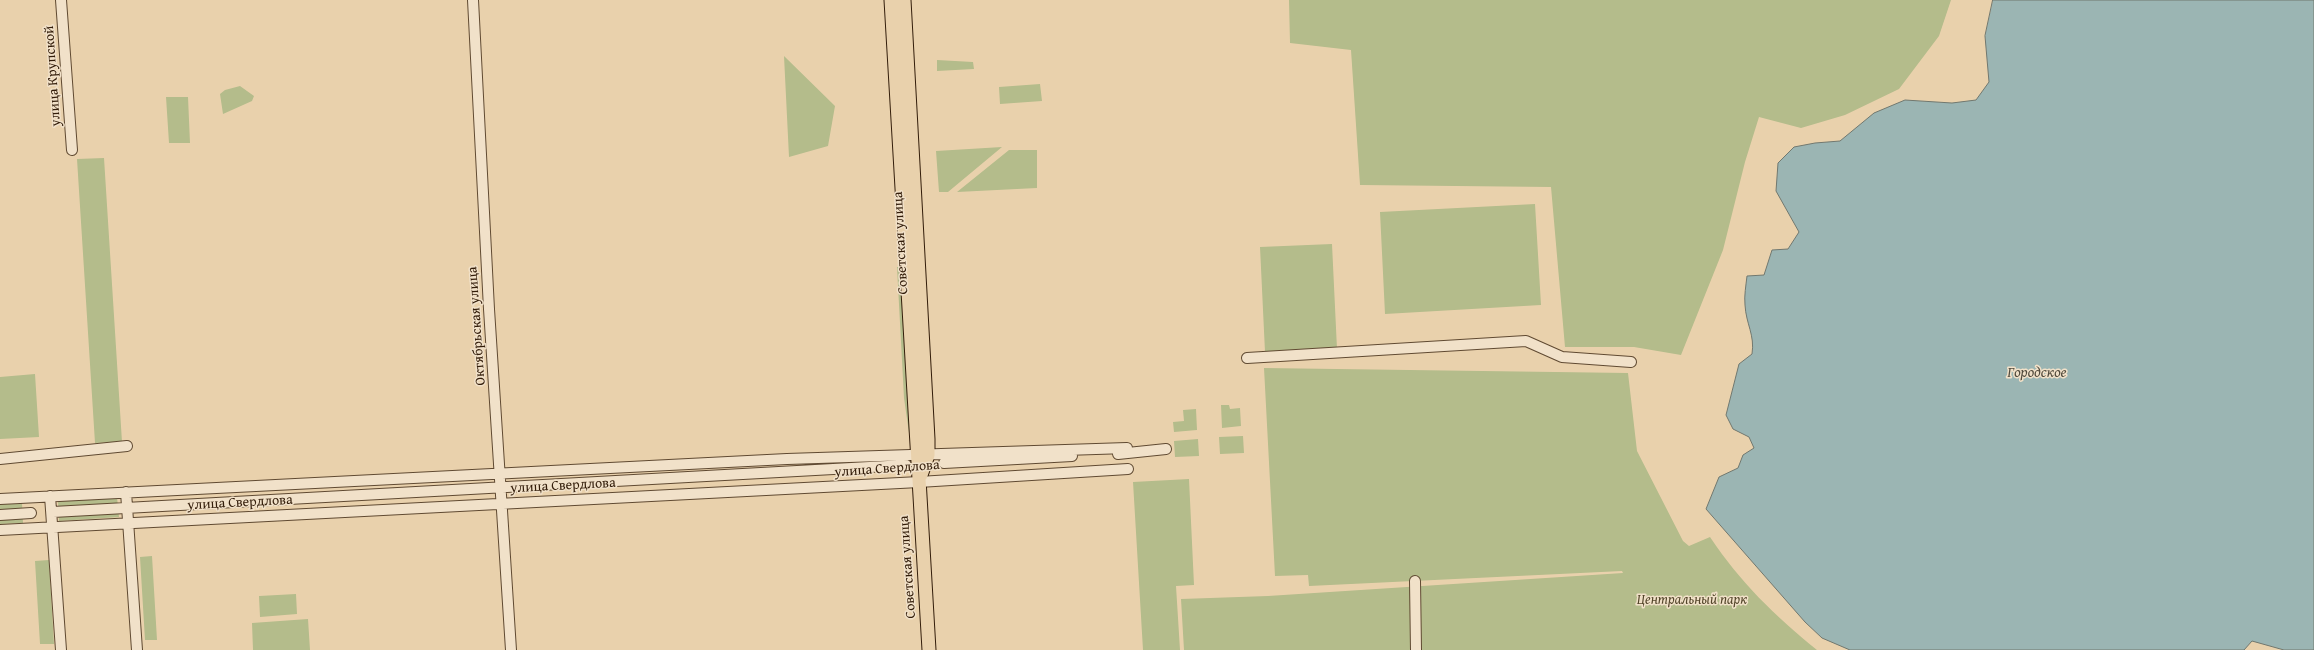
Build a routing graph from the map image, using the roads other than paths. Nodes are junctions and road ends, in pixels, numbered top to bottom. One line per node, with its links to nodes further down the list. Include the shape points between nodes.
1 (62, 0): 5 (street, улица Крупской)
2 (473, 0): 16 (street, Октябрьская улица)
3 (891, 0): 11 (main road, Советская улица)
4 (904, 0): 11 (main road, Советская улица)
5 (72, 150)
6 (1247, 358): 7 (street, via 1526,341 1562,357)
7 (1631, 362)
8 (126, 446): 12 (street)
9 (1127, 448): 11 (street, улица Свердлова)
10 (1166, 449): 13 (street)
11 (923, 455): 16 (street, улица Свердлова); 17 (main road, Советская улица)
12 (0, 458)
13 (944, 464)
14 (906, 465): 18 (street)
15 (1128, 469): 17 (street, улица Свердлова)
16 (500, 473): 18 (street, Октябрьская улица); 19 (street, улица Свердлова)
17 (919, 482): 23 (street, улица Свердлова); 36 (main road, Советская улица)
18 (501, 488): 23 (street, Октябрьская улица); 24 (street)
19 (126, 492): 20 (street, улица Свердлова); 24 (street)
20 (50, 496): 21 (street, улица Свердлова); 25 (street)
21 (30, 498): 22 (street, улица Свердлова); 26 (street)
22 (0, 499)
23 (502, 503): 28 (street, улица Свердлова); 35 (street, Октябрьская улица)
24 (128, 508): 25 (street); 28 (street)
25 (52, 512): 29 (street)
26 (31, 514): 27 (street); 30 (street)
27 (0, 515)
28 (128, 523): 29 (street, улица Свердлова); 34 (street)
29 (53, 528): 30 (street, улица Свердлова); 33 (street)
30 (32, 529): 31 (street, улица Свердлова)
31 (0, 530)
32 (1415, 581): 37 (street)
33 (61, 650)
34 (137, 650)
35 (511, 650)
36 (929, 650)
37 (1416, 650)

